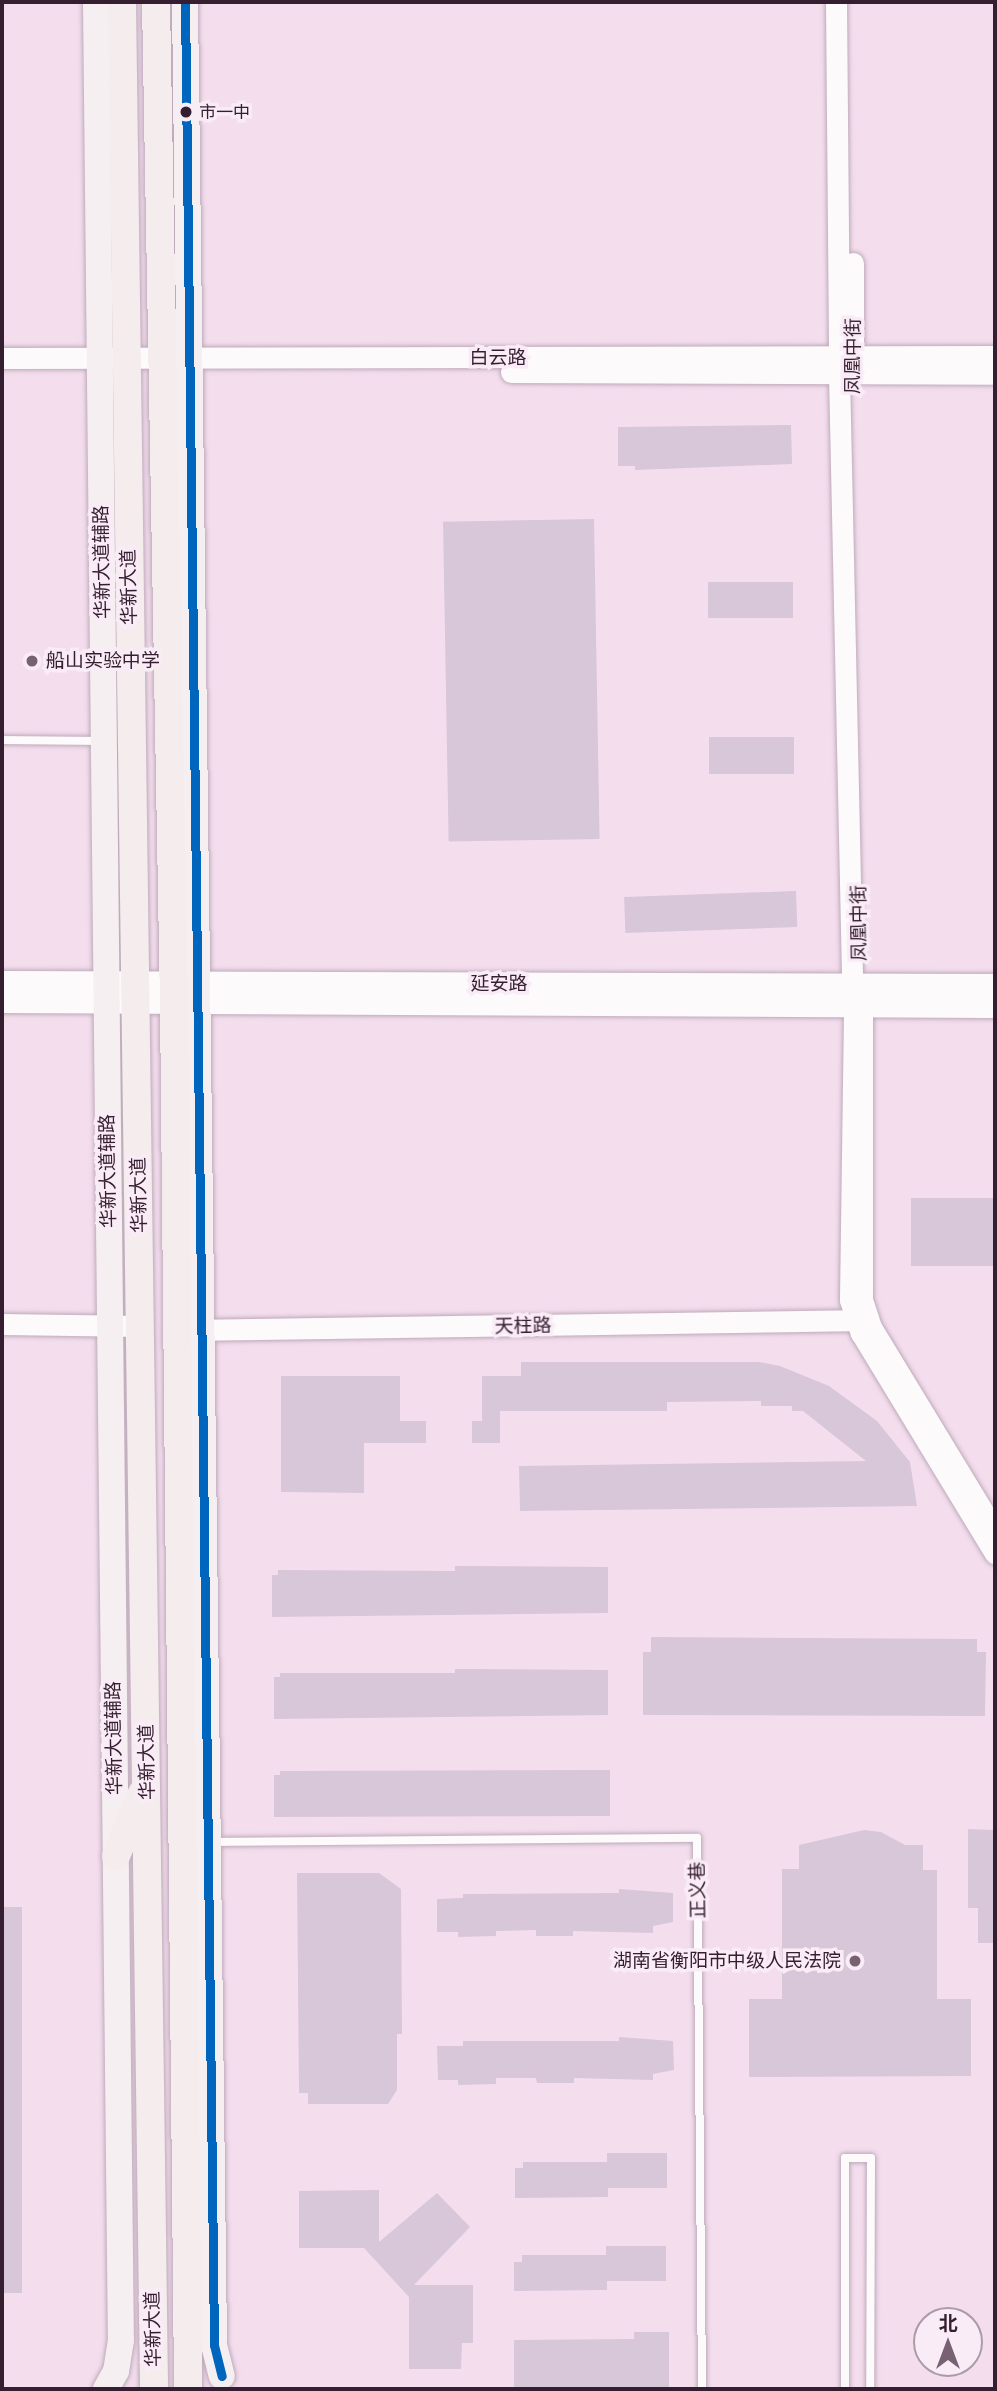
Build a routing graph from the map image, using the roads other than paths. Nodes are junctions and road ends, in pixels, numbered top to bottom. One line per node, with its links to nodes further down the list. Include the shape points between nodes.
1 (96, 2): 9 (main road, 华新大道辅路)
2 (122, 2): 9 (highway, 华新大道)
3 (156, 2): 10 (highway, 华新大道)
4 (185, 2): 11 (main road)
5 (836, 2): 12 (street, 凤凰中街)
6 (851, 2): 12 (street, 凤凰中街)
7 (995, 356): 12 (street, 白云路)
8 (2, 358): 9 (street, 白云路)
9 (112, 364): 10 (street, 白云路); 13 (street, 白云路); 16 (main road, 华新大道辅路); 20 (highway, 华新大道)
10 (161, 364): 11 (street, 白云路); 21 (highway, 华新大道)
11 (190, 365): 12 (street, 白云路); 21 (main road)
12 (846, 365): 14 (street, 白云路); 22 (street, 凤凰中街)
13 (2, 369)
14 (995, 374)
15 (2, 740): 16 (lane)
16 (104, 741): 19 (main road, 华新大道辅路)
17 (2, 982): 19 (main road, 延安路)
18 (995, 985): 22 (main road, 延安路)
19 (106, 992): 20 (main road, 延安路); 23 (main road, 延安路); 27 (main road, 华新大道辅路)
20 (136, 992): 21 (main road, 延安路); 28 (highway, 华新大道)
21 (186, 993): 22 (main road, 延安路); 29 (highway, 华新大道)
22 (858, 995): 24 (main road, 延安路); 25 (street, 凤凰中街, via 862,1012)
23 (2, 1001)
24 (995, 1006)
25 (863, 1321): 29 (street, 天柱路); 30 (street, 凤凰中街); 31 (street, 凤凰中街)
26 (2, 1324): 27 (street)
27 (110, 1326): 28 (street); 34 (main road, 华新大道辅路)
28 (141, 1326): 32 (highway, 华新大道)
29 (189, 1330): 33 (main road); 35 (highway, 华新大道)
30 (995, 1531)
31 (995, 1553)
32 (147, 1781): 34 (highway); 39 (highway, 华新大道)
33 (208, 1842): 35 (main road); 41 (lane, 正义巷, via 697,1838)
34 (116, 1856): 38 (main road, 华新大道辅路, via 121,2340 116,2371)
35 (198, 1996): 36 (highway, 华新大道); 37 (main road, via 214,2345)
36 (188, 2331): 37 (main road); 40 (highway, 华新大道)
37 (227, 2383)
38 (106, 2389)
39 (154, 2389)
40 (188, 2389)
41 (702, 2389)
42 (845, 2389): 43 (lane, via 845,2158 871,2158)
43 (870, 2389)

